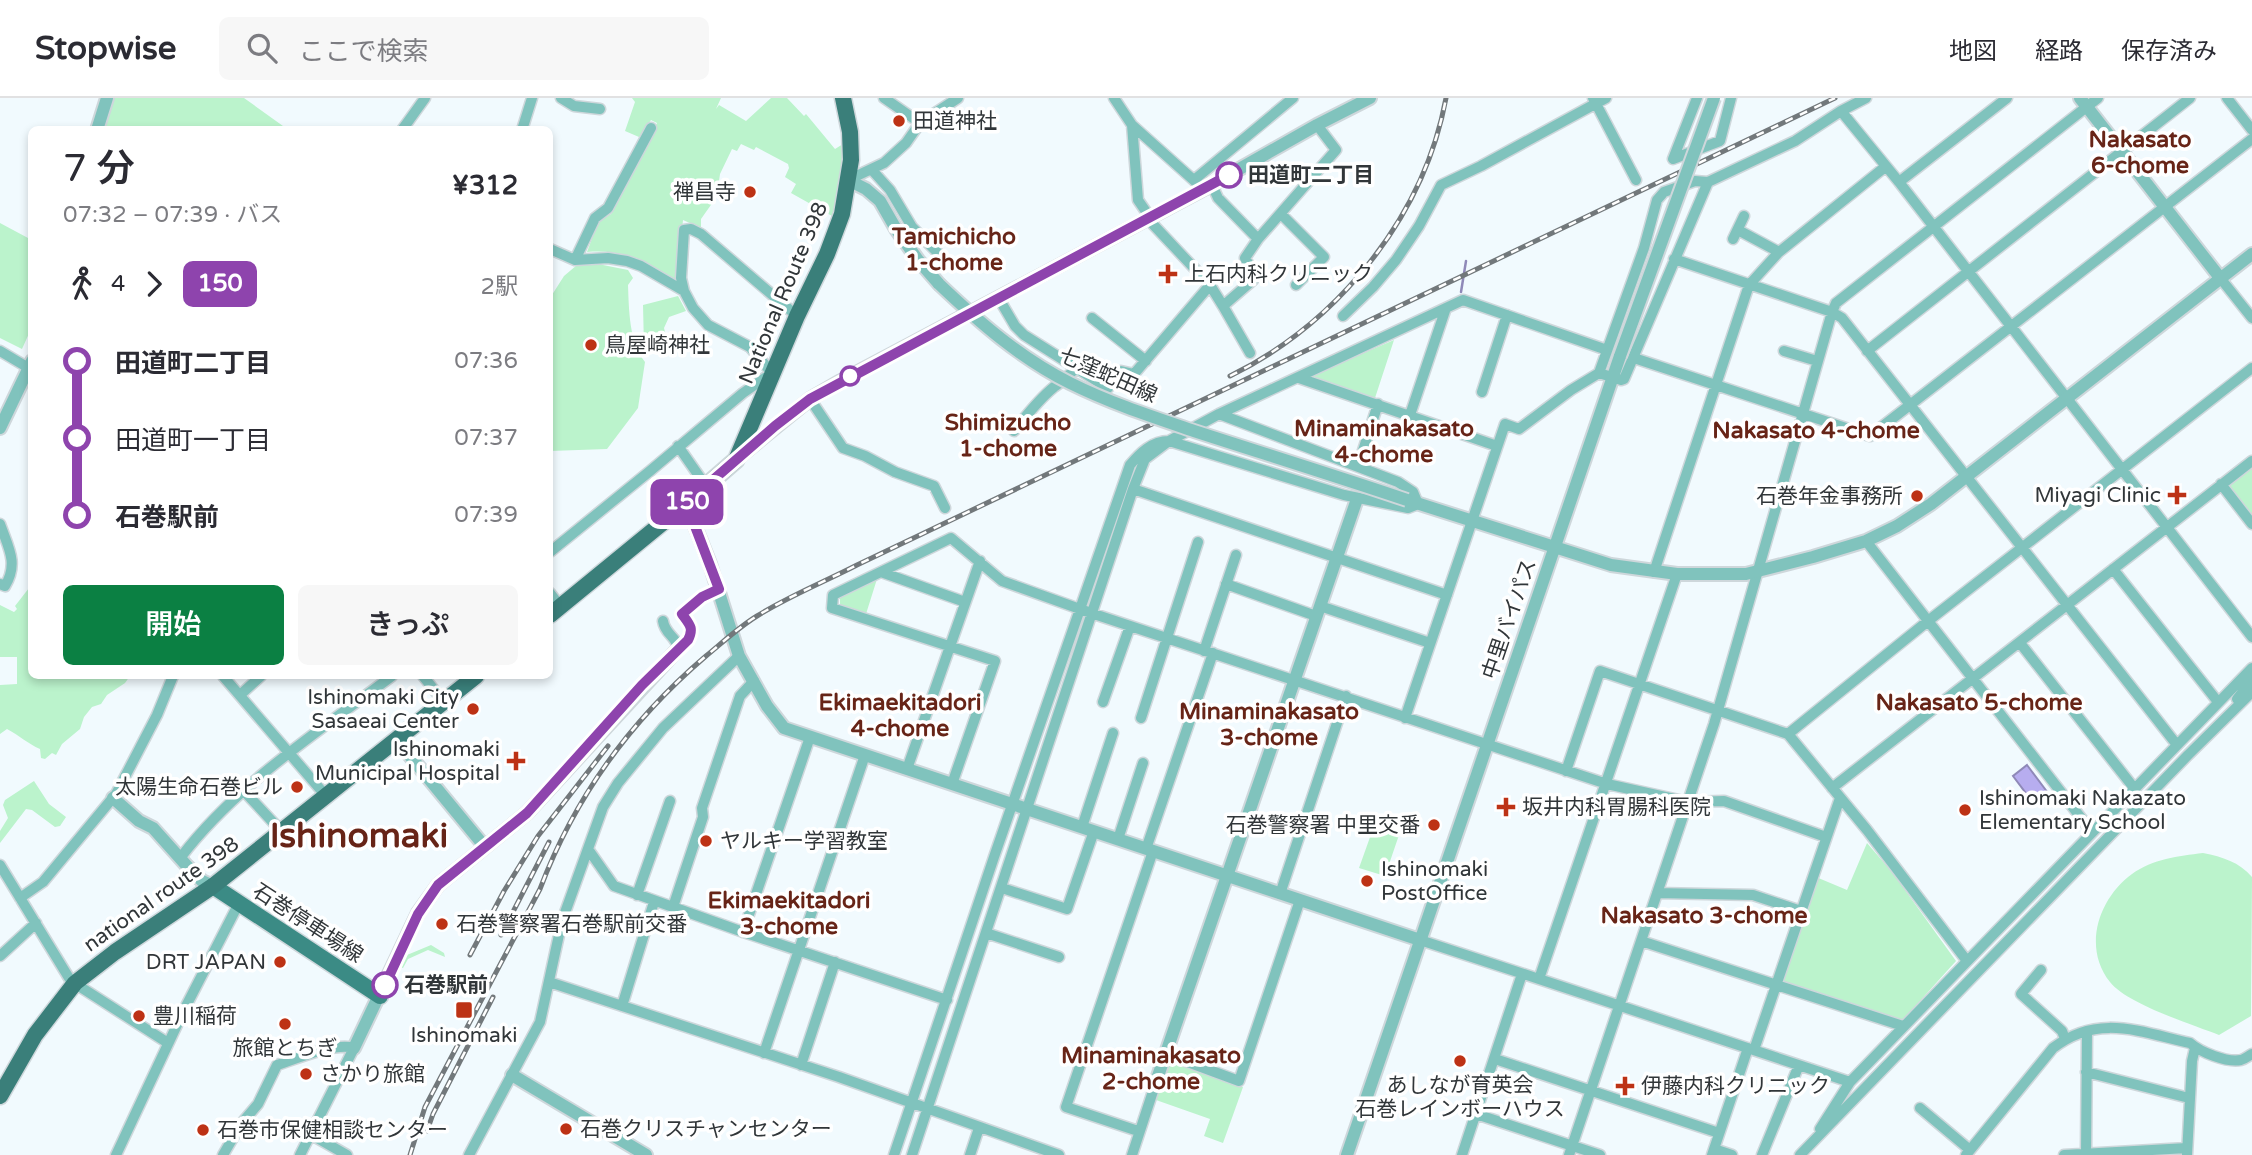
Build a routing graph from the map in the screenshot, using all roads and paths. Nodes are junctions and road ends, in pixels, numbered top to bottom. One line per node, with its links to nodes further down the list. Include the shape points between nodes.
1 (107, 98): 27 (street)
2 (425, 98): 28 (street)
3 (533, 98): 29 (street)
4 (561, 98): 22 (street, via 574,106)
5 (842, 98): 36 (highway, National Route 398, via 850,132)
6 (884, 98): 24 (street)
7 (958, 98): 24 (street)
8 (1114, 98): 25 (street)
9 (1293, 98): 40 (street)
10 (1370, 98): 26 (street)
11 (1606, 98): 20 (street)
12 (1697, 98): 14 (street, via 1673,159 1720,141)
13 (1714, 98): 84 (street, 中里バイパス, bridge)
14 (1731, 98)
15 (1866, 98): 23 (street)
16 (2007, 98): 39 (street)
17 (2098, 98): 21 (street)
18 (2190, 98): 33 (street)
19 (2227, 98): 31 (street)
20 (1594, 101): 37 (street); 65 (street, via 1441,185 1396,260)
21 (2083, 102): 33 (street); 45 (street)
22 (600, 109)
23 (1840, 111): 34 (street); 38 (street, via 1795,141)
24 (920, 123): 35 (street, via 906,144)
25 (1132, 125): 40 (street); 44 (street, via 1138,200)
26 (1317, 125): 40 (street); 42 (street, via 1336,150)
27 (98, 126)
28 (405, 126)
29 (523, 126)
30 (651, 128): 52 (street, via 608,208 595,218)
31 (2252, 130)
32 (2252, 139): 41 (street)
33 (2122, 152): 41 (street); 53 (street)
34 (1885, 167): 39 (street); 48 (street)
35 (872, 170): 36 (street); 49 (street, via 912,227)
36 (849, 180): 64 (highway, National Route 398, via 834,235); 110 (street, 七窪蛇田線, bridge, via 880,201 939,284 979,321 1069,383 1167,421)
37 (1636, 180)
38 (1708, 182): 51 (street); 69 (street, via 1695,181 1664,192 1657,200)
39 (1899, 182): 45 (street)
40 (1203, 185): 44 (street); 46 (street)
41 (2165, 207): 54 (street); 68 (street)
42 (1281, 214): 46 (street); 56 (street, via 1324,257)
43 (1744, 216): 48 (street, via 1735,235)
44 (1148, 217): 55 (street); 59 (street)
45 (1933, 228): 53 (street); 62 (street, via 1836,303)
46 (1258, 239): 60 (street, via 1245,258 1254,272 1253,280)
47 (553, 249): 52 (street)
48 (1779, 252): 57 (street)
49 (939, 254)
50 (2252, 254): 54 (street, 七窪蛇田線)
51 (1674, 259): 57 (street); 74 (street)
52 (575, 260): 58 (street, via 627,261)
53 (1968, 273): 68 (street); 72 (street)
54 (2221, 279): 67 (street); 87 (street, 七窪蛇田線)
55 (1210, 285): 60 (street); 75 (street)
56 (1296, 285)
57 (1749, 285): 62 (street); 85 (street)
58 (684, 291): 64 (street, via 684,230 691,229); 81 (street, via 702,320 750,347)
59 (998, 297): 78 (street, via 1024,335); 88 (street)
60 (1223, 306): 73 (street)
61 (1446, 308): 63 (street, via 1463,300); 83 (street); 93 (street)
62 (1832, 312): 72 (street); 76 (street)
63 (1507, 315): 69 (street); 86 (street)
64 (797, 316): 81 (highway, National Route 398)
65 (1343, 316)
66 (1092, 318): 75 (street)
67 (2252, 318)
68 (2010, 327): 87 (street); 90 (street)
69 (1607, 350): 82 (street)
70 (0, 351): 77 (street)
71 (1784, 351): 76 (street)
72 (1867, 351): 90 (street)
73 (1250, 354)
74 (1634, 358): 84 (street, via 1624,379); 85 (street)
75 (1146, 361): 78 (street, via 1134,374 1121,371 1108,387)
76 (1817, 361): 94 (street)
77 (28, 365)
78 (1075, 368): 96 (street)
79 (2252, 368): 104 (street)
80 (28, 372): 95 (street)
81 (772, 373): 91 (highway, National Route 398); 99 (street)
82 (1599, 373): 84 (street); 100 (street, via 1519,429 1505,424)
83 (1299, 378): 89 (street); 92 (street)
84 (1613, 378): 119 (street, 中里バイパス)
85 (1715, 385): 94 (street); 128 (street)
86 (1482, 392)
87 (2067, 398): 104 (street); 105 (street, 七窪蛇田線)
88 (810, 399): 97 (street); 112 (street, via 843,448 934,486)
89 (1378, 404): 93 (street); 103 (street)
90 (1910, 405): 94 (street, via 1870,436); 105 (street)
91 (755, 414): 97 (street, via 756,427); 101 (highway, National Route 398)
92 (1219, 414): 98 (street); 103 (street)
93 (1410, 415): 100 (street)
94 (1802, 415): 126 (street)
95 (0, 428)
96 (1014, 431)
97 (766, 433): 101 (street)
98 (1169, 441): 108 (street, via 1145,459); 109 (street); 136 (street, via 1150,447 1130,465)
99 (678, 446): 107 (street); 121 (street)
100 (1497, 446): 113 (street)
101 (736, 460): 107 (highway)
102 (2252, 461): 106 (street)
103 (1358, 466): 110 (street, via 1398,482 1413,492)
104 (2123, 470): 116 (street); 120 (street)
105 (1966, 477): 117 (street, 七窪蛇田線, via 1897,526); 120 (street)
106 (2221, 484): 115 (street); 116 (street)
107 (706, 486): 111 (highway)
108 (1133, 489): 123 (street); 139 (street)
109 (1357, 499): 110 (street, via 1408,508); 123 (street)
110 (1413, 502): 113 (street, 七窪蛇田線)
111 (683, 506): 132 (street); 137 (highway)
112 (945, 508)
113 (1472, 521): 119 (street, 七窪蛇田線); 133 (street)
114 (0, 524): 131 (street, via 14,566)
115 (2252, 524)
116 (2167, 527): 125 (street); 143 (street)
117 (1866, 541): 126 (street, 七窪蛇田線); 141 (street)
118 (1198, 542): 144 (street)
119 (1554, 547): 128 (street, 七窪蛇田線, via 1611,565); 177 (street, 中里バイパス)
120 (2022, 548): 135 (street); 141 (street)
121 (553, 550)
122 (1236, 555): 130 (street)
123 (1336, 558): 133 (street); 138 (street)
124 (980, 561): 127 (street, via 951,538); 134 (street); 136 (street, via 1002,580)
125 (2113, 569): 135 (street); 168 (street)
126 (1758, 571): 129 (street, 七窪蛇田線); 170 (street)
127 (881, 572): 134 (street); 147 (street, via 832,595 832,608)
128 (1654, 572): 129 (street, 七窪蛇田線)
129 (1677, 574): 162 (street)
130 (1226, 584): 138 (street); 149 (street)
131 (2, 588)
132 (719, 589): 148 (street, via 682,614 692,631); 150 (street)
133 (1447, 595): 145 (street)
134 (965, 602): 147 (street)
135 (2066, 606): 146 (street); 178 (street)
136 (1079, 609): 139 (street); 194 (street)
137 (555, 611)
138 (1318, 611): 145 (street); 159 (street)
139 (1091, 613): 142 (street); 195 (street)
140 (663, 621): 148 (street)
141 (1928, 621): 158 (street); 174 (street)
142 (1130, 626): 144 (street); 167 (street)
143 (2252, 637)
144 (1166, 638): 149 (street); 171 (street)
145 (1430, 643): 172 (street)
146 (2020, 643): 158 (street); 187 (street)
147 (948, 647): 182 (street); 184 (street, via 995,662)
148 (678, 649): 201 (street, via 527,813)
149 (1209, 652): 159 (street); 203 (street)
150 (739, 656): 161 (street); 202 (street, via 663,728 618,783 603,807)
151 (2252, 668): 168 (street)
152 (172, 679): 190 (street)
153 (226, 679): 164 (street)
154 (258, 679): 164 (street)
155 (388, 679): 179 (street)
156 (425, 679): 166 (street)
157 (472, 679): 166 (highway, national route 398)
158 (1973, 679): 186 (street); 198 (street)
159 (1293, 680): 165 (street); 206 (street)
160 (2252, 680): 169 (street)
161 (754, 681): 175 (street, via 784,729); 216 (street, via 740,696)
162 (1640, 684): 170 (street); 183 (street, via 1600,671); 185 (street)
163 (2252, 692): 169 (street)
164 (240, 695): 179 (street)
165 (1346, 696): 172 (street); 210 (street)
166 (444, 702): 176 (highway, national route 398)
167 (1104, 702)
168 (2218, 702): 178 (street)
169 (2236, 707): 265 (street)
170 (1718, 710): 174 (street); 193 (street)
171 (1141, 718)
172 (1405, 718): 177 (street)
173 (1113, 733): 196 (street)
174 (1788, 734): 186 (street)
175 (810, 737): 180 (street); 219 (street)
176 (396, 739): 189 (highway, national route 398); 201 (street)
177 (1487, 744): 183 (street); 221 (street, 中里バイパス)
178 (2177, 746): 187 (street)
179 (290, 753): 188 (street); 189 (street)
180 (866, 755): 182 (street); 223 (street)
181 (1143, 763): 200 (street)
182 (907, 769): 184 (street)
183 (1566, 771): 185 (street)
184 (952, 784): 194 (street)
185 (1606, 784): 193 (street); 230 (street)
186 (1832, 788): 191 (street)
187 (2134, 788): 198 (street)
188 (244, 791): 197 (street); 204 (street)
189 (326, 796): 197 (highway, national route 398)
190 (113, 798): 204 (street, via 153,828); 212 (street, via 43,882)
191 (1840, 798): 199 (street); 226 (street)
192 (670, 801): 211 (street)
193 (1688, 802): 199 (street, via 1724,802); 209 (street)
194 (1013, 804): 195 (street); 235 (street)
195 (1026, 808): 196 (street); 208 (street)
196 (1088, 829): 200 (street); 208 (street, via 1067,909)
197 (282, 832): 207 (highway, national route 398)
198 (2092, 832): 226 (street)
199 (1826, 837): 217 (street)
200 (1118, 839): 203 (street)
201 (485, 847): 234 (street, via 427,899)
202 (589, 849): 211 (street, via 611,883); 231 (street, via 562,921)
203 (1149, 850): 206 (street); 263 (street, via 1066,1107)
204 (181, 857): 207 (street, via 202,881)
205 (0, 865): 212 (street)
206 (1227, 876): 210 (street); 246 (street)
207 (213, 886): 215 (main road, 石巻停車場線); 232 (highway, national route 398)
208 (1002, 888): 220 (street)
209 (1657, 893): 217 (street, via 1753,895); 222 (street)
210 (1280, 894): 213 (street)
211 (638, 895): 214 (street)
212 (20, 898): 218 (street)
213 (1300, 900): 221 (street); 246 (street, via 1239,1080)
214 (654, 901): 216 (street); 237 (street)
215 (239, 903): 234 (main road, 石巻停車場線); 241 (street)
216 (673, 907): 219 (street)
217 (1801, 911): 233 (street)
218 (36, 923): 224 (street); 232 (street)
219 (743, 932): 223 (street)
220 (986, 933): 225 (street); 260 (street)
221 (1420, 940): 229 (street); 282 (street, 中里バイパス)
222 (1641, 942): 233 (street); 236 (street)
223 (799, 950): 227 (street); 245 (street)
224 (0, 956)
225 (1059, 957)
226 (1967, 961): 238 (street)
227 (835, 962): 235 (street); 249 (street)
228 (2041, 970): 240 (street, via 2021,994)
229 (1522, 974): 230 (street); 248 (street)
230 (1539, 979): 236 (street)
231 (549, 982): 237 (street); 252 (street, via 540,1022)
232 (75, 983): 241 (street); 256 (highway, national route 398, via 35,1035)
233 (1776, 984): 238 (street); 244 (street)
234 (380, 996): 242 (street)
235 (947, 1000): 258 (street)
236 (1618, 1005): 244 (street); 255 (street)
237 (622, 1006): 245 (street)
238 (1903, 1026): 254 (street)
239 (2087, 1031): 240 (street); 243 (street, via 2117,1026); 251 (street)
240 (2065, 1039): 269 (street)
241 (168, 1043): 271 (street)
242 (354, 1048): 266 (street); 272 (street, via 337,1048 277,1065 258,1104)
243 (2195, 1048): 247 (street, via 2240,1060); 257 (street)
244 (1751, 1049): 250 (street); 264 (street)
245 (764, 1052): 249 (street)
246 (1166, 1054): 253 (street)
247 (2252, 1054)
248 (1495, 1059): 255 (street); 261 (street)
249 (801, 1065): 258 (street)
250 (1799, 1065): 254 (street); 286 (street)
251 (2086, 1072): 257 (street); 289 (street)
252 (512, 1075): 275 (street); 276 (street)
253 (1157, 1079): 263 (street)
254 (1850, 1082): 265 (street, via 1822,1125)
255 (1591, 1090): 264 (street); 267 (street)
256 (0, 1096)
257 (2189, 1098): 270 (street)
258 (912, 1102): 260 (street); 277 (street)
259 (1920, 1108): 269 (street)
260 (928, 1109): 262 (street); 278 (street)
261 (1476, 1114): 267 (street); 283 (street)
262 (979, 1128): 279 (street); 280 (street)
263 (1138, 1132): 281 (street)
264 (1719, 1133): 268 (street)
265 (1822, 1133): 287 (street)
266 (310, 1134): 273 (street); 274 (street)
267 (1571, 1150): 284 (street)
268 (1713, 1152): 285 (street)
269 (1968, 1152)
270 (2187, 1152): 289 (street)
271 (116, 1155)
272 (223, 1155)
273 (300, 1155)
274 (347, 1155)
275 (469, 1155)
276 (646, 1155)
277 (894, 1155)
278 (912, 1155)
279 (970, 1155)
280 (1059, 1155)
281 (1132, 1155)
282 (1347, 1155)
283 (1462, 1155)
284 (1600, 1155)
285 (1732, 1155)
286 (1762, 1155)
287 (1800, 1155)
288 (2064, 1155): 289 (street)
289 (2086, 1155)

